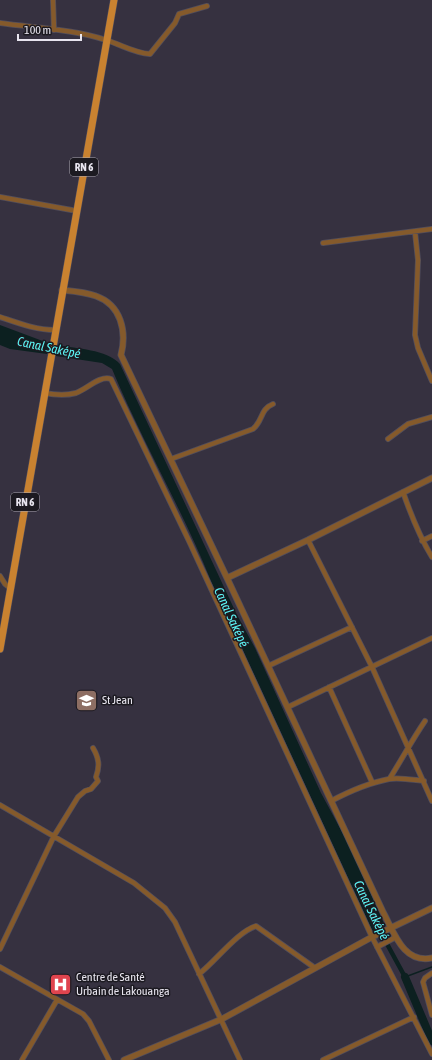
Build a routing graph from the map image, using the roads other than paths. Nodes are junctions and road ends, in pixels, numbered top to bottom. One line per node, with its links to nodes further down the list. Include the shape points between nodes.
1 (53, 0): 5 (street)
2 (114, 0): 6 (main road, RN 6)
3 (207, 6): 6 (street, via 179,14 175,23 150,54 130,50)
4 (0, 23): 5 (street)
5 (54, 30): 6 (street)
6 (107, 40): 8 (main road, RN 6)
7 (0, 197): 8 (street)
8 (77, 211): 12 (main road, RN 6)
9 (432, 229): 10 (street)
10 (415, 232): 11 (street); 15 (street, via 418,260 415,334)
11 (323, 243)
12 (62, 290): 14 (main road, RN 6); 20 (street, via 95,295 119,314 124,334 121,355)
13 (0, 317): 14 (street)
14 (54, 333): 16 (main road, RN 6)
15 (432, 381)
16 (44, 393): 29 (main road, RN 6); 49 (street, via 75,393 99,380 111,378)
17 (273, 404): 20 (street, via 266,406 261,414 260,424 253,429)
18 (432, 417): 19 (street, via 408,424)
19 (388, 439)
20 (171, 458): 28 (street)
21 (432, 478): 22 (street)
22 (404, 492): 24 (street); 25 (street, via 412,520)
23 (432, 536): 25 (street)
24 (308, 540): 28 (street); 30 (street)
25 (422, 541): 26 (street)
26 (432, 557)
27 (0, 576): 29 (street)
28 (227, 578): 33 (street)
29 (10, 588): 32 (main road, RN 6)
30 (352, 627): 33 (street); 34 (street)
31 (432, 638): 34 (street)
32 (0, 649)
33 (268, 666): 36 (street)
34 (372, 667): 35 (street); 39 (street)
35 (329, 687): 36 (street); 42 (street)
36 (288, 707): 43 (street)
37 (425, 721): 39 (street)
38 (93, 748): 46 (street, via 99,768 96,777 98,781 78,797)
39 (409, 749): 40 (street); 41 (street)
40 (390, 778): 41 (street); 42 (street, via 382,782)
41 (424, 781): 44 (street)
42 (372, 782): 43 (street)
43 (331, 801): 48 (street)
44 (432, 801)
45 (0, 805): 46 (street)
46 (54, 836): 52 (street); 57 (street, via 134,883 165,908 175,922)
47 (432, 908): 48 (street)
48 (392, 927): 49 (street); 50 (street)
49 (372, 937): 51 (street); 55 (street)
50 (396, 938): 51 (street); 53 (street, via 403,949 413,957)
51 (377, 947): 60 (street)
52 (0, 950)
53 (432, 958)
54 (0, 967): 58 (street)
55 (316, 968): 57 (street, via 256,926 244,931); 61 (street)
56 (432, 973): 59 (street, via 423,982)
57 (199, 974): 61 (street)
58 (57, 1000): 63 (street); 64 (street, via 83,1014)
59 (432, 1015)
60 (414, 1018): 62 (street); 67 (street)
61 (222, 1019): 65 (street); 66 (street)
62 (432, 1054)
63 (22, 1060)
64 (109, 1060)
65 (124, 1060)
66 (240, 1060)
67 (323, 1060)

